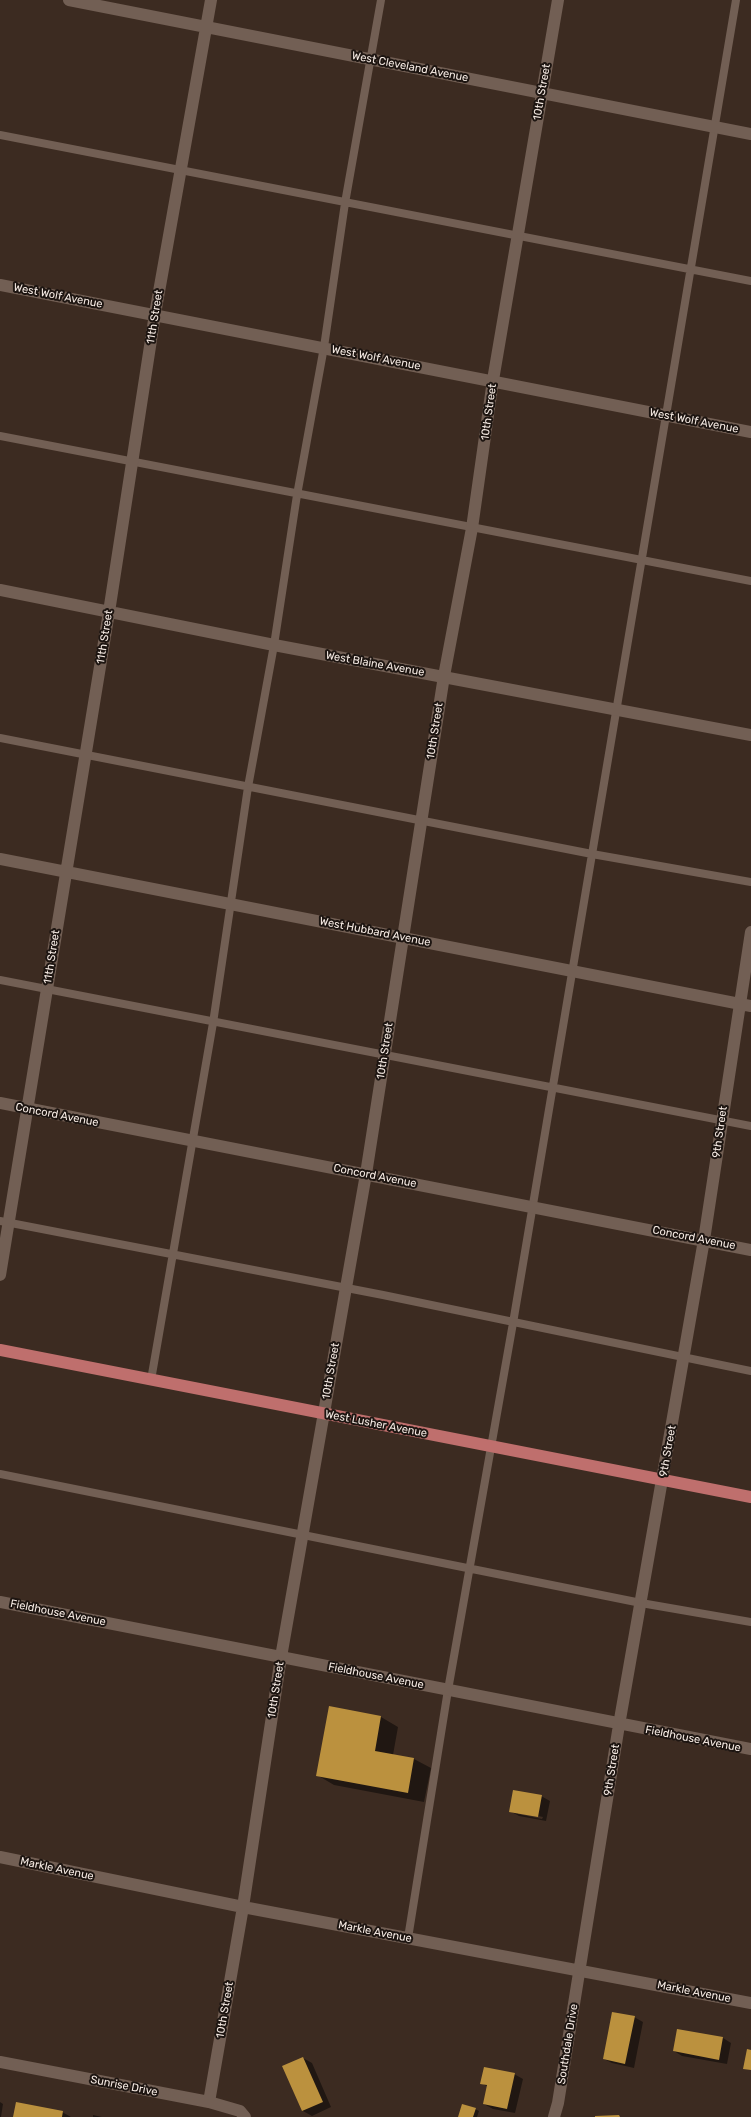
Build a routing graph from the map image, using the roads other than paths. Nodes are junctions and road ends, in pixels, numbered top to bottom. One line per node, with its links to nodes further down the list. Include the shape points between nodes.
1 (69, 0): 6 (street, West Cleveland Avenue)
2 (211, 0): 6 (street, 11th Street)
3 (381, 0): 7 (lane)
4 (558, 0): 8 (street, 10th Street)
5 (736, 0): 9 (lane)
6 (207, 27): 7 (street, West Cleveland Avenue); 12 (street, 11th Street)
7 (370, 60): 8 (street, West Cleveland Avenue); 13 (lane)
8 (542, 94): 9 (street, West Cleveland Avenue); 14 (street, 10th Street)
9 (715, 127): 10 (street, West Cleveland Avenue); 15 (lane)
10 (751, 134)
11 (0, 135): 12 (lane)
12 (181, 169): 13 (lane); 18 (street, 11th Street)
13 (345, 203): 14 (lane); 19 (lane)
14 (518, 234): 15 (lane); 20 (street, 10th Street)
15 (691, 269): 16 (lane); 21 (lane)
16 (751, 281)
17 (0, 285): 18 (street, West Wolf Avenue)
18 (155, 314): 19 (street, West Wolf Avenue); 24 (street, 11th Street)
19 (324, 348): 20 (street, West Wolf Avenue); 25 (lane)
20 (493, 380): 21 (street, West Wolf Avenue); 26 (street, 10th Street)
21 (666, 415): 22 (street, West Wolf Avenue); 27 (lane)
22 (751, 432)
23 (0, 436): 24 (lane)
24 (132, 463): 25 (lane); 30 (street, 11th Street)
25 (297, 494): 26 (lane); 31 (lane)
26 (472, 528): 27 (lane); 32 (street, 10th Street)
27 (642, 560): 28 (lane); 33 (lane)
28 (751, 581)
29 (0, 590): 30 (street, West Blaine Avenue)
30 (109, 612): 31 (street, West Blaine Avenue); 36 (street, 11th Street)
31 (274, 645): 32 (street, West Blaine Avenue); 37 (lane)
32 (444, 676): 33 (street, West Blaine Avenue); 38 (street, 10th Street)
33 (617, 709): 34 (street, West Blaine Avenue); 39 (lane)
34 (751, 735)
35 (0, 738): 36 (lane)
36 (86, 754): 37 (lane); 41 (street, 11th Street)
37 (248, 787): 38 (lane); 43 (lane)
38 (421, 820): 39 (lane); 45 (street, 10th Street)
39 (592, 854): 42 (lane); 46 (lane)
40 (0, 859): 41 (street, West Hubbard Avenue)
41 (66, 872): 43 (street, West Hubbard Avenue); 48 (street, 11th Street)
42 (751, 882)
43 (230, 904): 45 (street, West Hubbard Avenue); 50 (lane)
44 (751, 932): 49 (street, 9th Street)
45 (403, 938): 46 (street, West Hubbard Avenue); 51 (street, 10th Street)
46 (573, 971): 49 (street, West Hubbard Avenue); 52 (lane)
47 (0, 980): 48 (lane)
48 (46, 990): 50 (lane); 54 (street, 11th Street)
49 (745, 1004): 55 (street, 9th Street)
50 (213, 1023): 51 (lane); 57 (lane)
51 (385, 1054): 52 (lane); 58 (street, 10th Street)
52 (553, 1088): 55 (lane); 59 (lane)
53 (0, 1103): 54 (street, Concord Avenue)
54 (27, 1108): 57 (street, Concord Avenue); 60 (street, 11th Street)
55 (722, 1120): 56 (lane); 61 (street, 9th Street)
56 (751, 1126)
57 (193, 1141): 58 (street, Concord Avenue); 63 (lane)
58 (366, 1174): 59 (street, Concord Avenue); 65 (street, 10th Street)
59 (533, 1207): 61 (street, Concord Avenue); 66 (lane)
60 (4, 1222): 63 (lane); 64 (street, 11th Street)
61 (704, 1240): 62 (street, Concord Avenue); 68 (street, 9th Street)
62 (751, 1250)
63 (172, 1254): 65 (lane); 70 (lane)
64 (0, 1275)
65 (346, 1288): 66 (lane); 71 (street, 10th Street)
66 (514, 1323): 68 (lane); 72 (lane)
67 (0, 1350): 70 (main road, West Lusher Avenue)
68 (684, 1357): 69 (lane); 74 (street, 9th Street)
69 (751, 1370)
70 (151, 1380): 71 (main road, West Lusher Avenue)
71 (323, 1414): 72 (main road, West Lusher Avenue); 76 (street, 10th Street)
72 (491, 1446): 74 (main road, West Lusher Avenue); 77 (lane)
73 (0, 1474): 76 (lane)
74 (663, 1480): 75 (main road, West Lusher Avenue); 79 (street, 9th Street)
75 (751, 1497)
76 (303, 1534): 77 (lane); 81 (street, 10th Street)
77 (470, 1568): 79 (lane); 82 (lane)
78 (0, 1602): 81 (street, Fieldhouse Avenue)
79 (641, 1603): 80 (lane); 83 (street, 9th Street)
80 (751, 1622)
81 (281, 1657): 82 (street, Fieldhouse Avenue); 86 (street, 10th Street)
82 (448, 1690): 83 (street, Fieldhouse Avenue); 87 (lane)
83 (619, 1725): 84 (street, Fieldhouse Avenue); 88 (street, 9th Street)
84 (751, 1750)
85 (0, 1857): 86 (street, Markle Avenue)
86 (243, 1906): 87 (street, Markle Avenue); 91 (street, 10th Street)
87 (408, 1938): 88 (street, Markle Avenue)
88 (580, 1970): 89 (street, Markle Avenue); 93 (street, Southdale Drive)
89 (751, 2003)
90 (0, 2062): 91 (street, Sunrise Drive)
91 (208, 2102): 92 (street, Sunrise Drive, via 240,2111)
92 (245, 2117)
93 (554, 2117)

